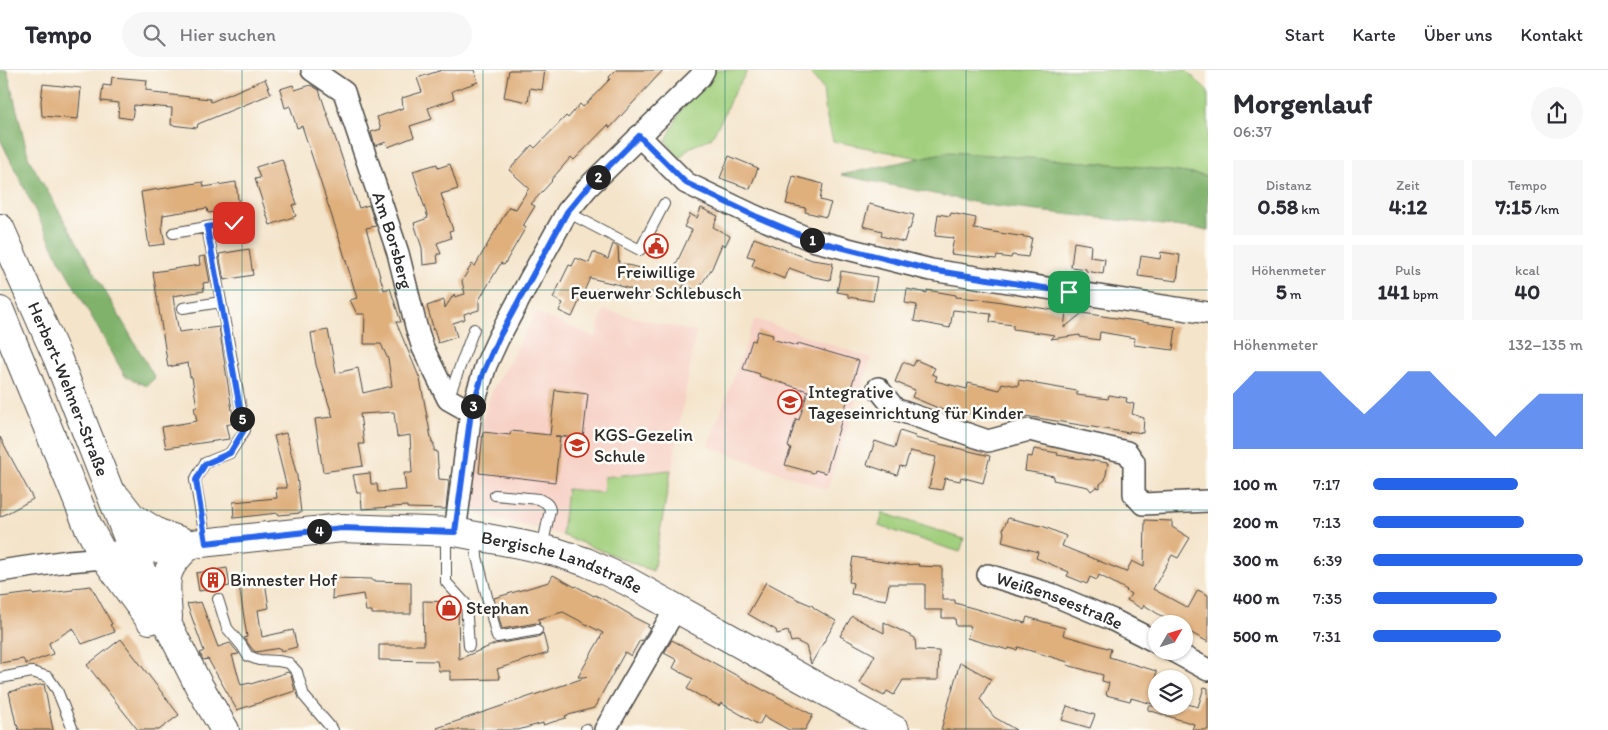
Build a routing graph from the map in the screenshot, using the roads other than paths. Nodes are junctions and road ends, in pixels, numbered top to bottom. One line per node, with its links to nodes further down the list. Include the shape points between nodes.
1 (298, 70): 2 (street)
2 (303, 70)
3 (312, 70): 18 (street, Am Borsberg, via 344,92 398,253 416,326)
4 (704, 70): 5 (street)
5 (639, 136): 7 (street); 15 (street, via 686,183 812,240 931,270)
6 (664, 204): 7 (lane, via 640,250)
7 (567, 212): 19 (street, via 498,339)
8 (234, 223): 9 (lane)
9 (207, 227): 11 (lane); 12 (lane)
10 (0, 228): 20 (main road, Herbert-Wehner-Straße, via 57,357)
11 (173, 233)
12 (221, 302): 13 (lane); 24 (lane, via 244,430 230,453 205,464 196,480)
13 (183, 308)
14 (0, 311): 27 (main road, Herbert-Wehner-Straße, via 88,526)
15 (1208, 313)
16 (474, 329): 18 (lane)
17 (878, 388): 22 (street, via 896,410 988,441 1029,430 1127,452 1134,462 1134,494 1143,504)
18 (448, 400): 19 (street)
19 (471, 412): 23 (street)
20 (111, 492): 24 (main road, via 132,517 158,533); 26 (main road, Herbert-Wehner-Straße)
21 (495, 494): 25 (lane, via 539,499 550,506)
22 (1208, 501)
23 (459, 533): 24 (main road, Bergische Landstraße, via 342,528); 25 (main road, Bergische Landstraße); 33 (lane, via 477,557 497,637); 35 (lane, via 446,582 466,604)
24 (198, 544): 26 (main road, Bergische Landstraße); 32 (main road, via 176,557 167,575)
25 (542, 549): 31 (main road, Bergische Landstraße, via 586,562)
26 (133, 551): 27 (main road, Bergische Landstraße); 32 (main road, Herbert-Wehner-Straße)
27 (105, 558): 28 (street); 39 (main road, Herbert-Wehner-Straße)
28 (0, 571)
29 (988, 575): 34 (street, Weißenseestraße, via 1051,594)
30 (218, 599): 42 (lane, via 227,628 248,656 289,664 297,672 304,696)
31 (676, 608): 43 (street); 44 (main road, Bergische Landstraße)
32 (169, 626): 39 (main road, Herbert-Wehner-Straße)
33 (537, 630)
34 (1148, 638)
35 (469, 646)
36 (1190, 660): 37 (street)
37 (1208, 670)
38 (0, 678): 40 (lane, via 32,672 48,677 57,690)
39 (199, 686): 41 (main road)
40 (73, 730)
41 (224, 730)
42 (333, 730)
43 (606, 730)
44 (895, 730)

